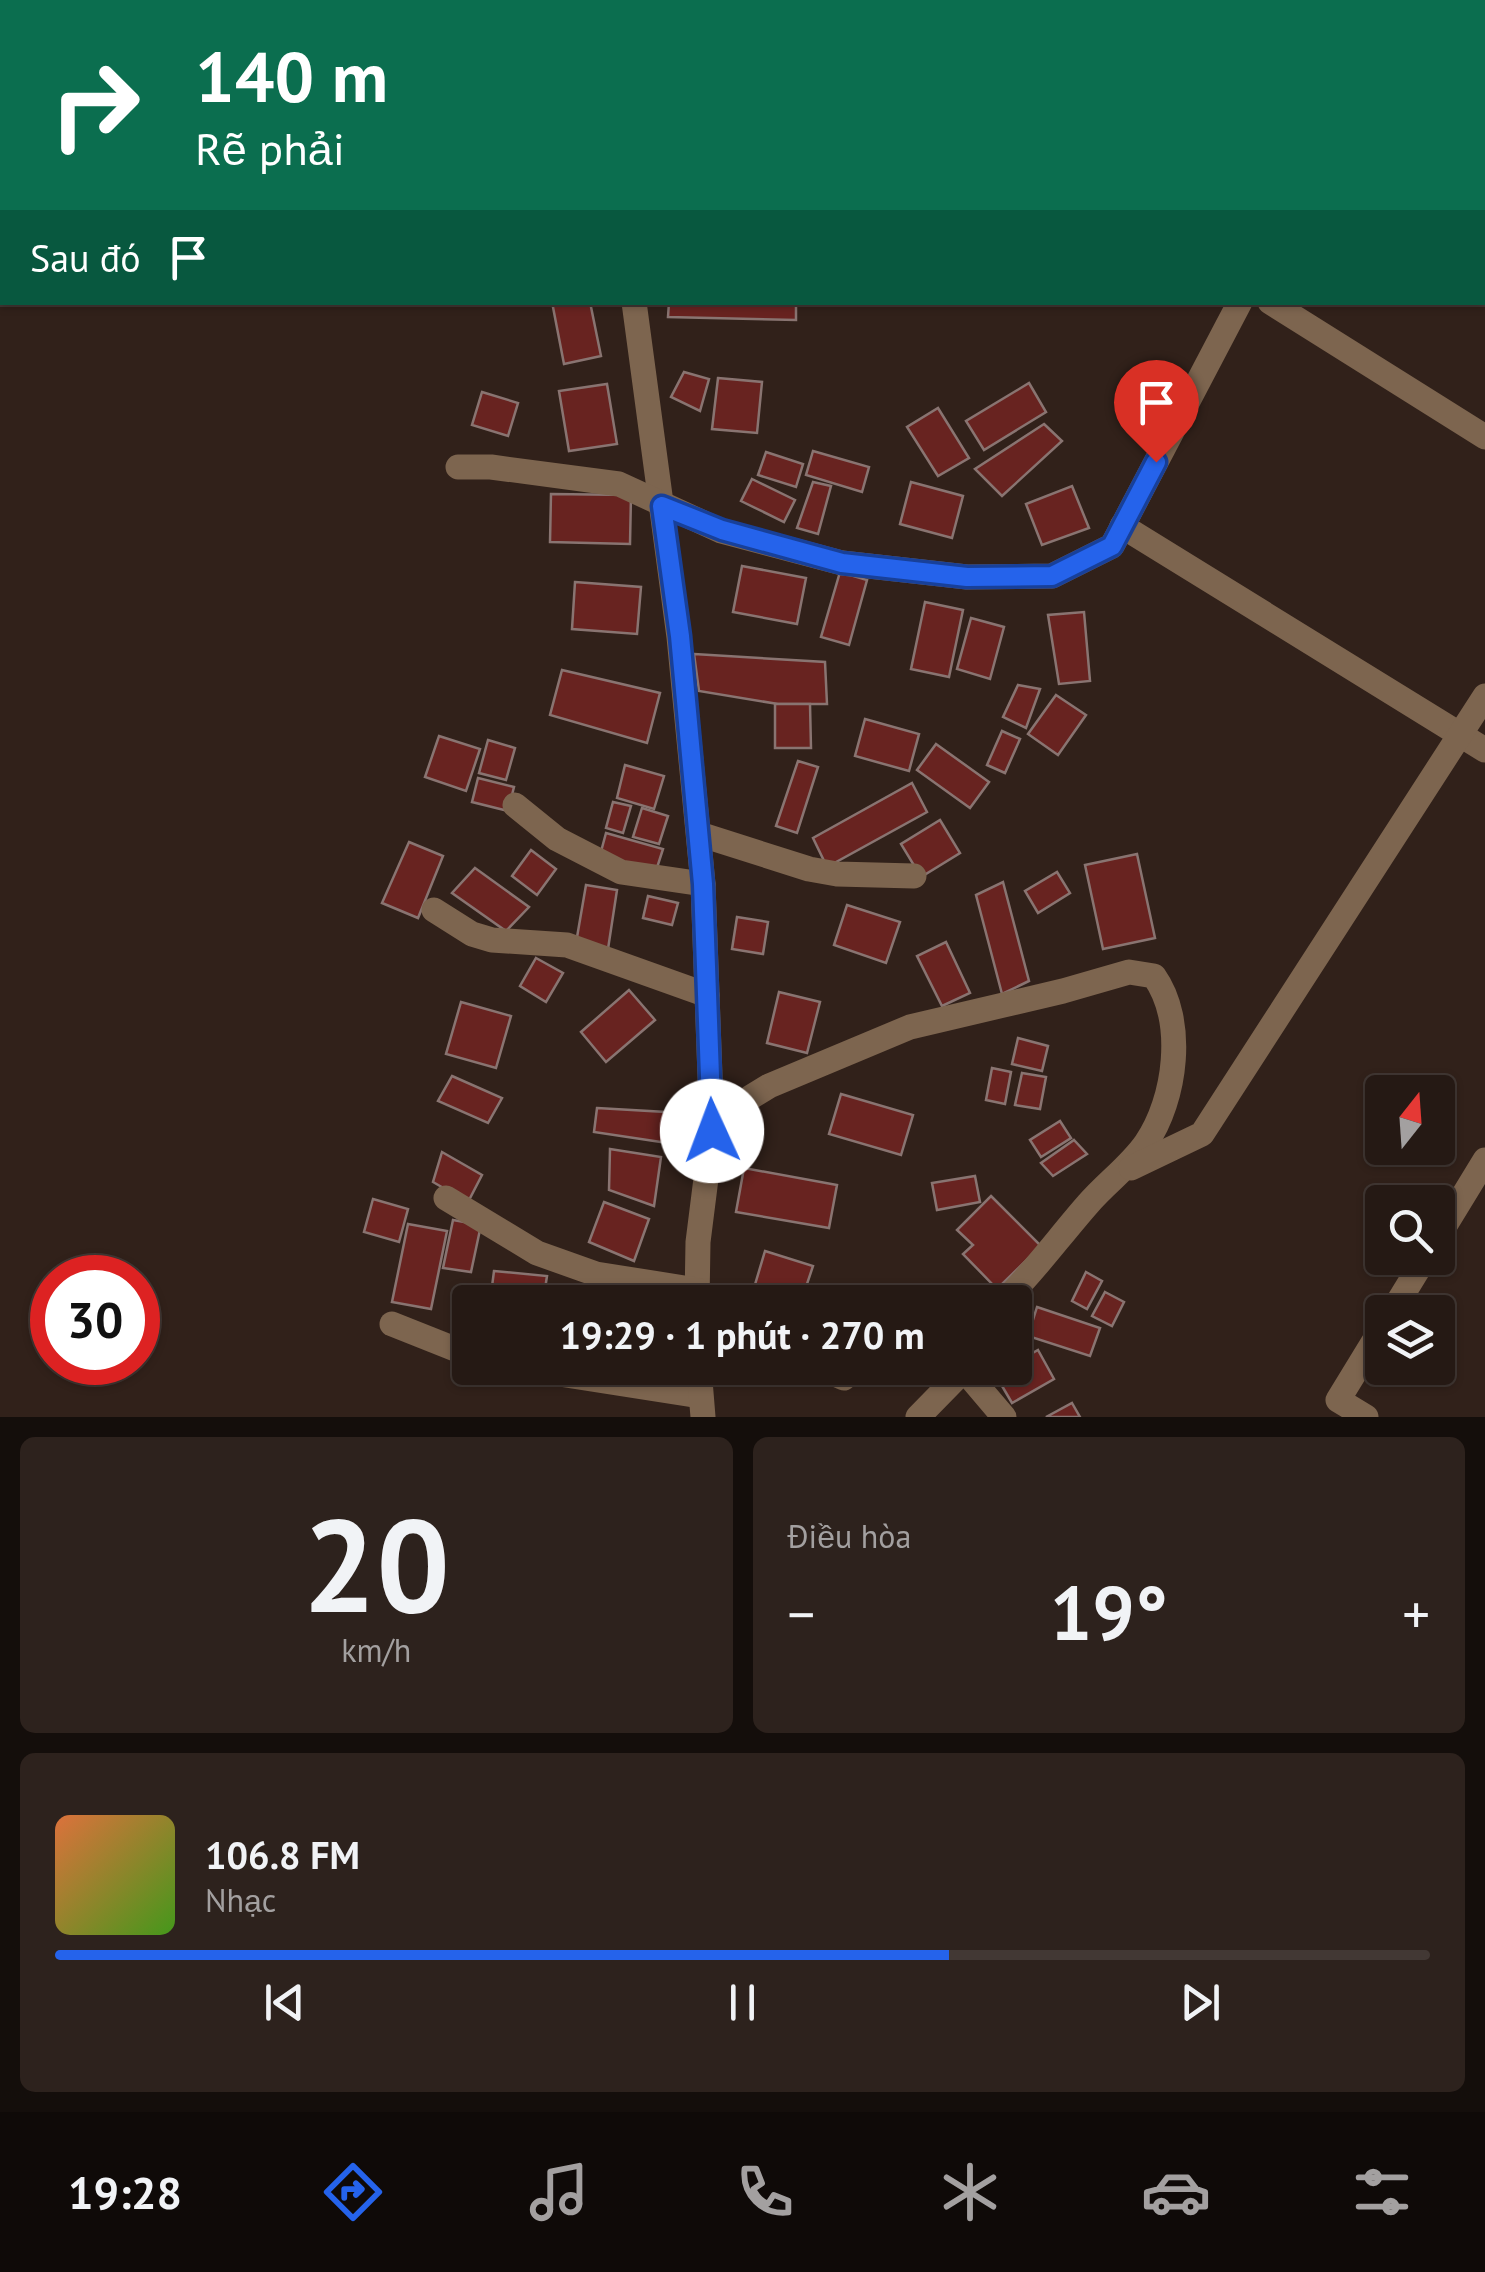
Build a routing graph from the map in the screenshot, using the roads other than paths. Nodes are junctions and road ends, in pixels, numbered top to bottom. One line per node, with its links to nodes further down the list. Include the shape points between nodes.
1 (634, 305): 6 (street)
2 (1238, 305): 7 (street)
3 (1275, 305): 4 (street)
4 (1485, 437)
5 (458, 467): 6 (street, via 620,484)
6 (662, 506): 7 (street, via 842,563 967,577 1052,576 1112,546); 12 (street)
7 (1122, 526): 9 (street)
8 (1485, 696): 9 (street)
9 (1460, 735): 10 (street); 19 (street, via 1202,1134)
10 (1485, 750)
11 (515, 805): 14 (street, via 558,839 621,872)
12 (699, 834): 13 (street, via 809,870); 14 (street)
13 (914, 876)
14 (703, 884): 16 (street)
15 (434, 910): 16 (street, via 482,937 567,946)
16 (707, 995): 17 (street)
17 (712, 1131): 19 (street, via 769,1086 910,1027 1129,972 1154,976 1166,993 1173,1044 1156,1125); 23 (street)
18 (1485, 1160): 21 (street)
19 (1116, 1174): 24 (street)
20 (446, 1198): 22 (street, via 552,1258)
21 (1455, 1210)
22 (647, 1285)
23 (698, 1285)
24 (1021, 1285)
25 (392, 1324): 26 (street)
26 (452, 1347)
27 (1365, 1356): 34 (street, via 1338,1400)
28 (602, 1385): 31 (street)
29 (949, 1385): 32 (street)
30 (978, 1385): 33 (street)
31 (701, 1406)
32 (918, 1417)
33 (1004, 1417)
34 (1366, 1417)

